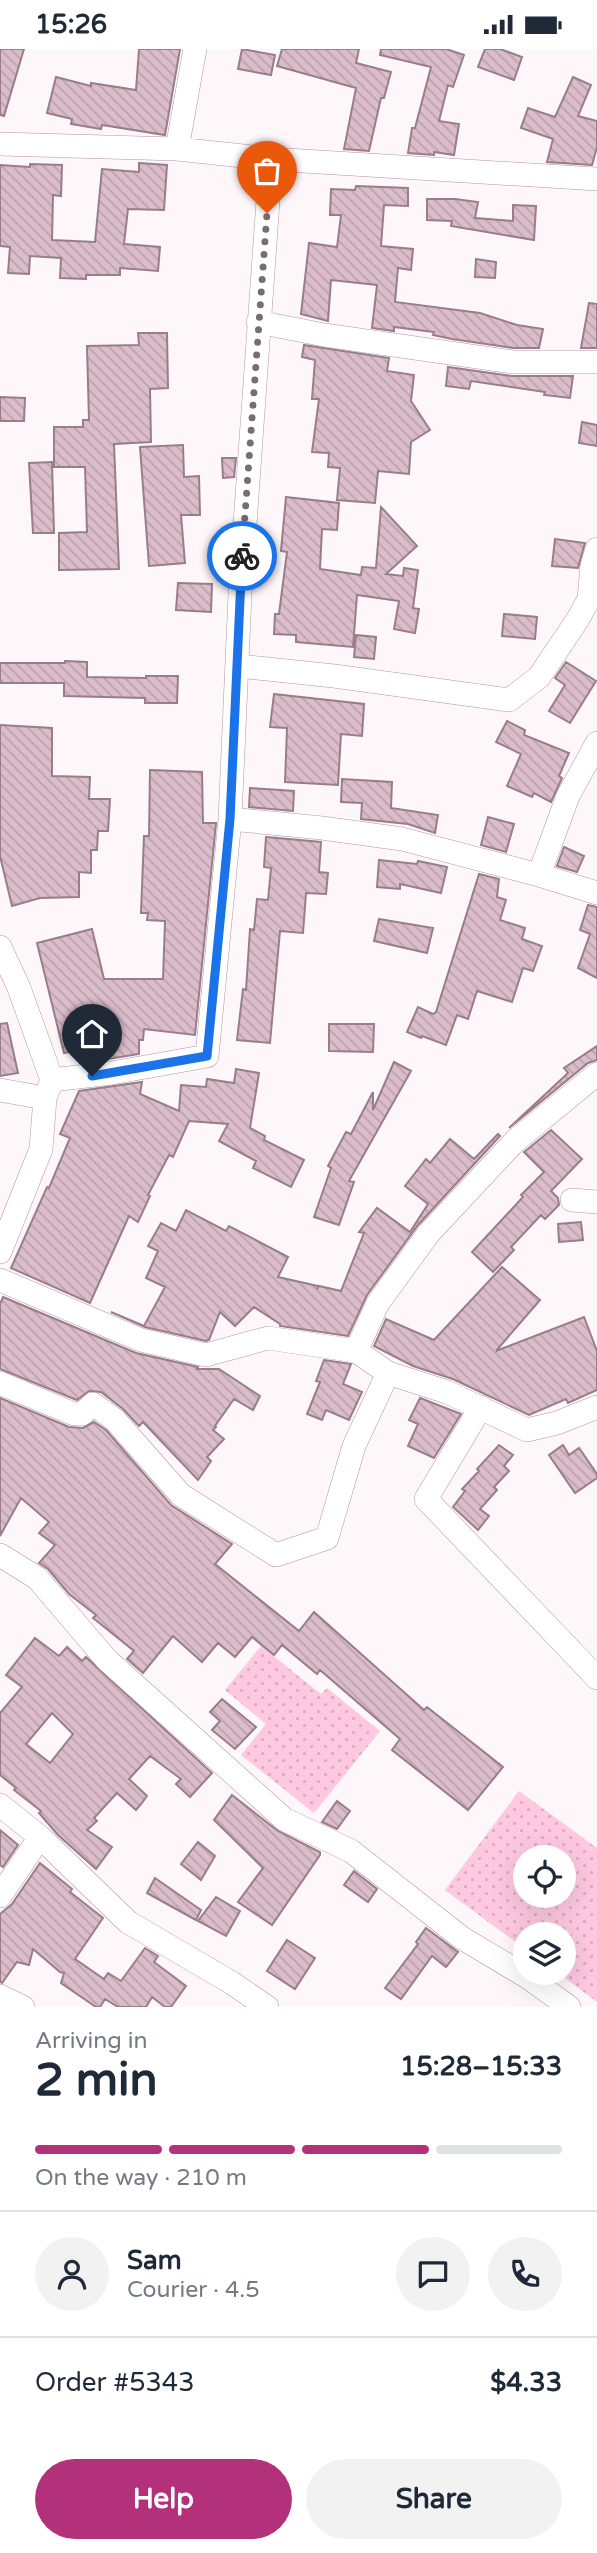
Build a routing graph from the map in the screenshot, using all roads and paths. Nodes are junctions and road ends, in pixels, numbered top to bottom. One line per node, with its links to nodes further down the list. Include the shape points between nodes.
1 (195, 49): 3 (street)
2 (0, 143): 3 (street)
3 (177, 149): 4 (street)
4 (271, 159): 5 (street); 6 (street)
5 (597, 179)
6 (258, 322): 7 (street, via 513,362); 10 (street)
7 (597, 362)
8 (597, 549): 9 (street, via 592,566)
9 (593, 601): 10 (street, via 539,677 509,699)
10 (238, 666): 12 (street)
11 (597, 743): 13 (street, via 568,796)
12 (230, 819): 13 (street, via 402,839); 17 (street, via 207,1056)
13 (539, 875): 14 (street)
14 (597, 893)
15 (0, 947): 17 (street, via 19,988)
16 (597, 1074): 23 (street, via 515,1141 429,1233 378,1303)
17 (49, 1089): 18 (street); 21 (street, via 41,1149)
18 (0, 1090)
19 (572, 1200): 20 (street)
20 (597, 1202)
21 (0, 1252)
22 (0, 1280): 23 (street, via 141,1340 206,1355 268,1338)
23 (356, 1351): 24 (street)
24 (388, 1373): 25 (street, via 354,1446 327,1538 276,1555 180,1495 116,1420 93,1404 74,1414); 26 (street)
25 (0, 1383)
26 (481, 1407): 27 (street, via 527,1430); 29 (street, via 426,1499)
27 (597, 1407)
28 (0, 1555): 36 (street, via 37,1578 107,1660 284,1819 351,1851 462,1938)
29 (597, 1678)
30 (0, 1805): 31 (street)
31 (40, 1837): 32 (street); 35 (street, via 128,1922)
32 (0, 1896)
33 (0, 1996): 34 (street)
34 (23, 2007)
35 (267, 2007)
36 (569, 2007)

